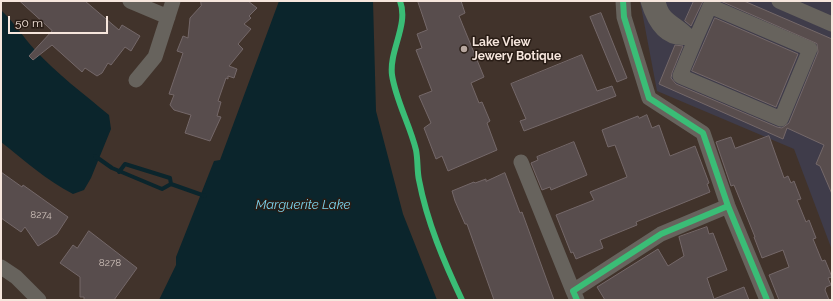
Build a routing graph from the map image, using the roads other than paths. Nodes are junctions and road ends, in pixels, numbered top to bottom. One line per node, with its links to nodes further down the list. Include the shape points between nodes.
1 (130, 1): 7 (street)
2 (173, 1): 7 (street)
3 (623, 1): 12 (street, via 624,17 649,98 703,133)
4 (648, 1): 9 (street, via 658,24 668,34 679,39)
5 (658, 1): 9 (street, via 664,17)
6 (779, 1): 8 (street)
7 (168, 17): 10 (street, via 155,57)
8 (832, 24)
9 (692, 39): 9 (street, via 710,6 810,49 781,119 680,76)
10 (136, 80)
11 (521, 162): 14 (street)
12 (728, 206): 14 (street, via 661,234); 16 (street)
13 (1, 267): 15 (street, via 16,277)
14 (575, 295)
15 (39, 300)
16 (767, 300)

